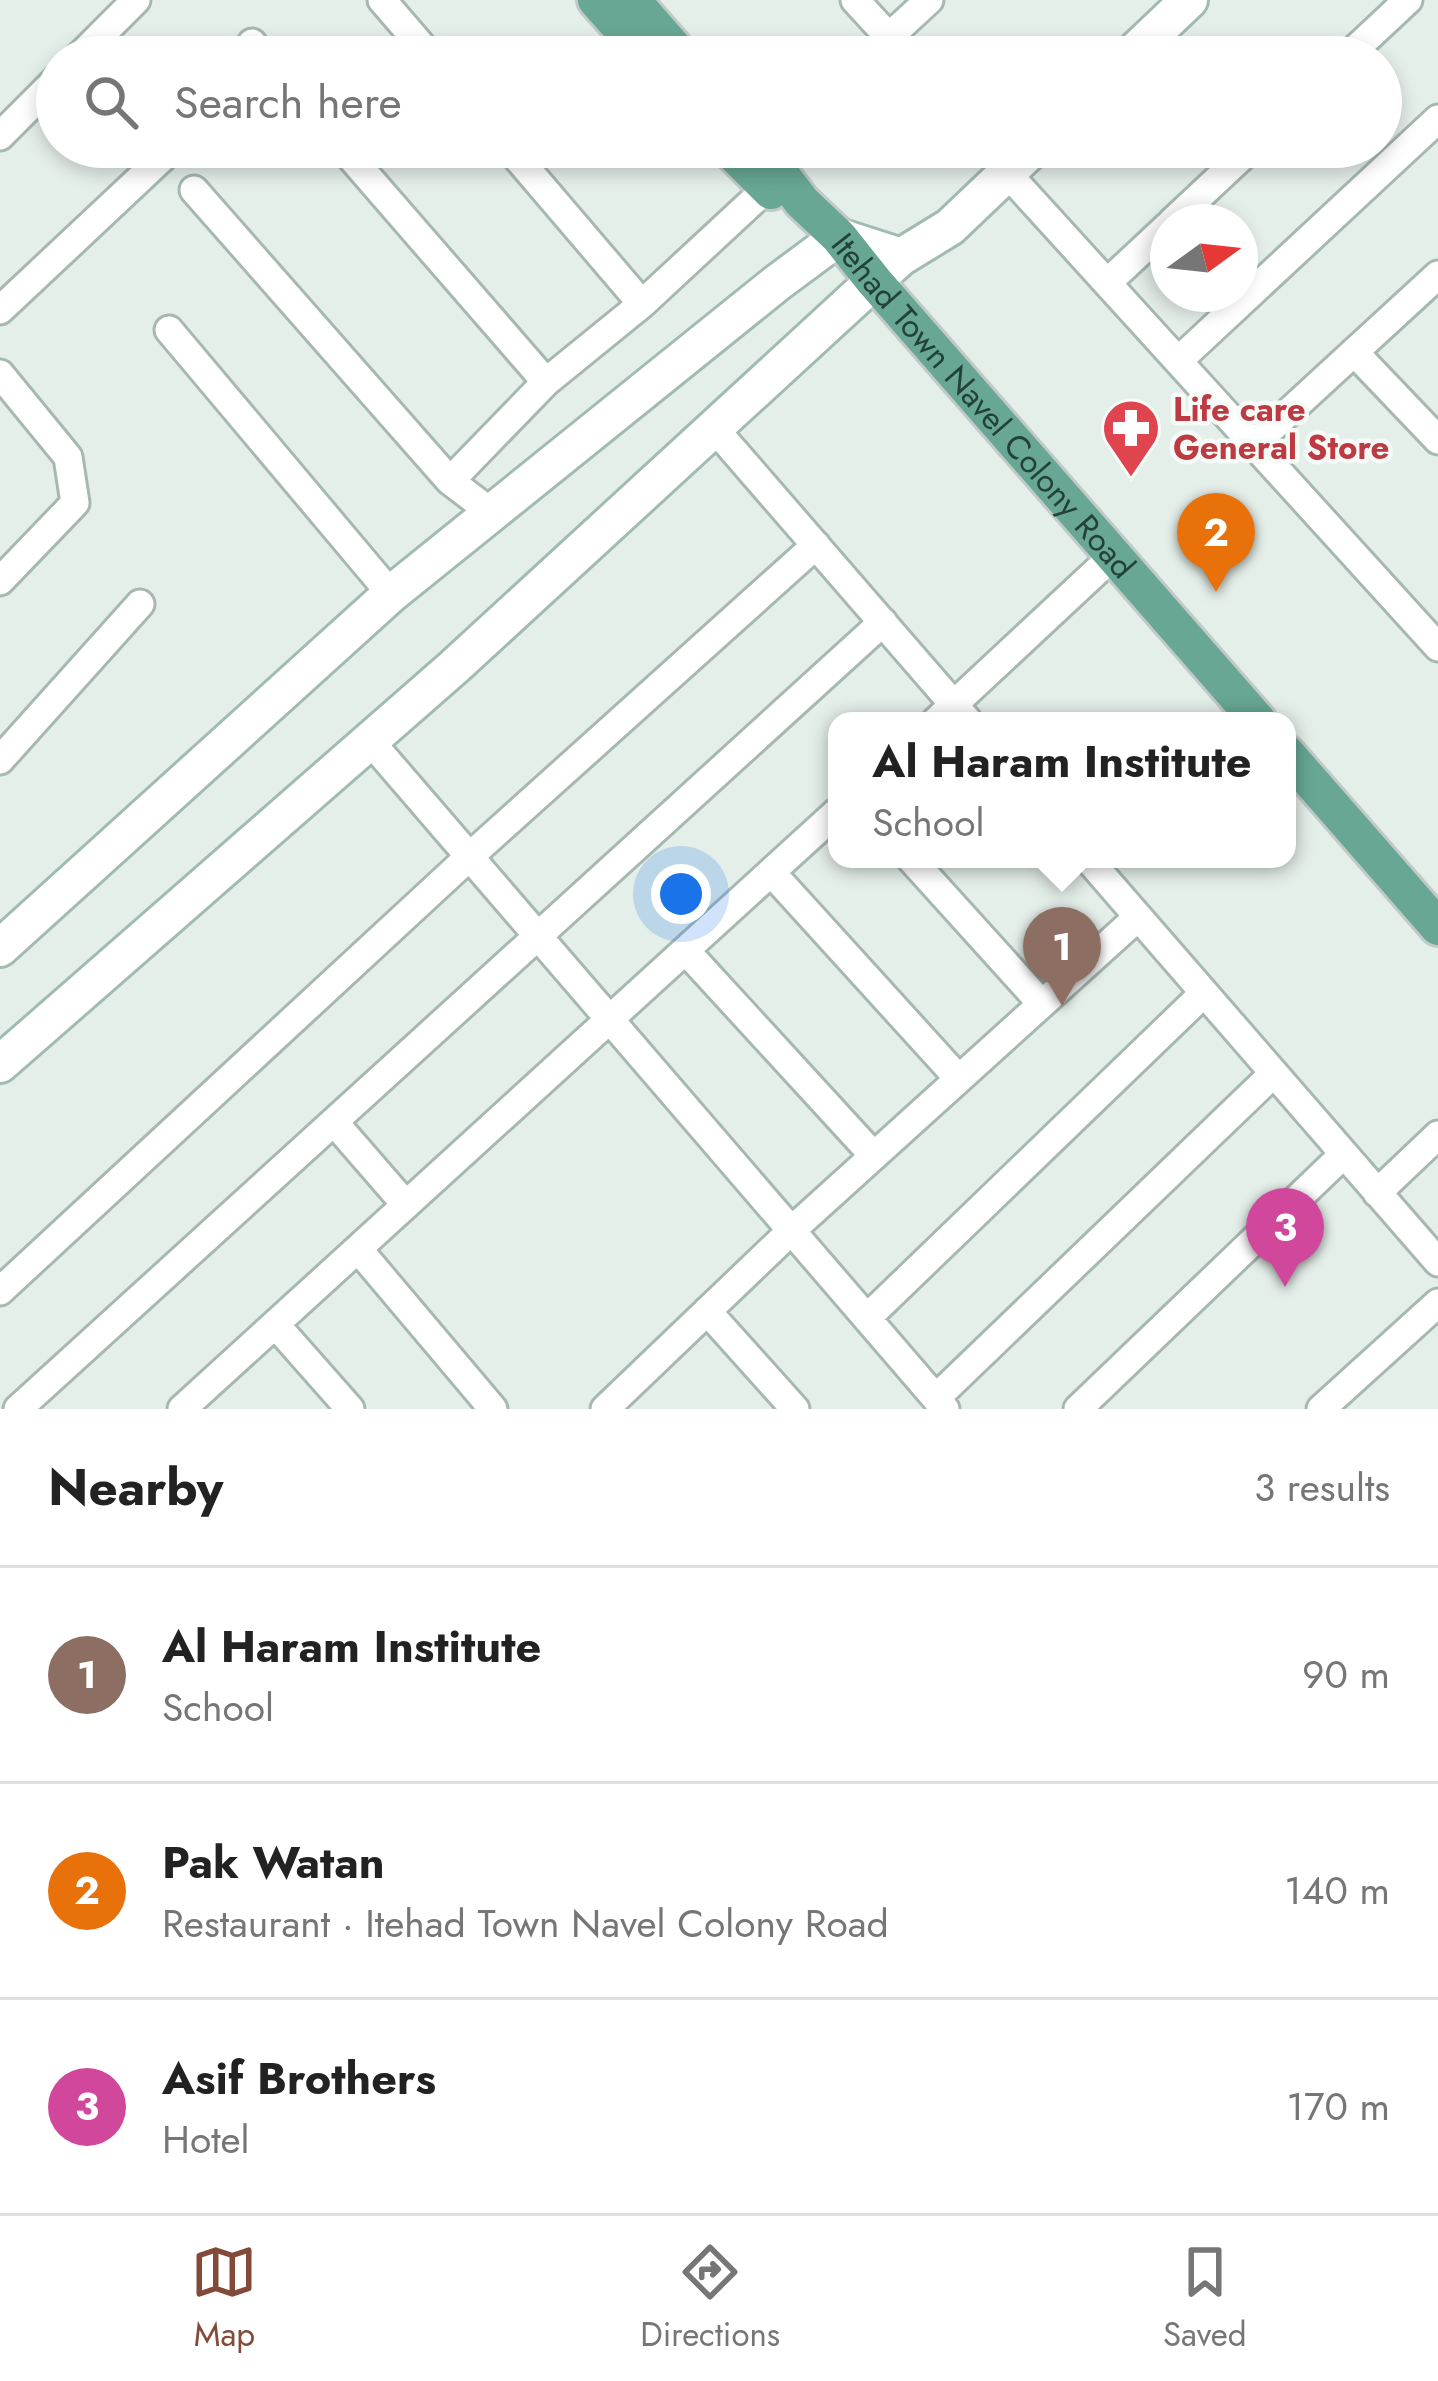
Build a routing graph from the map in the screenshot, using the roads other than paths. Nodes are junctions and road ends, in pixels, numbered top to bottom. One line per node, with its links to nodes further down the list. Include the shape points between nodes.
1 (136, 0): 9 (street)
2 (382, 0): 10 (street)
3 (596, 0): 11 (main road)
4 (632, 0): 12 (main road)
5 (855, 0): 13 (street)
6 (929, 0): 14 (street)
7 (1190, 0): 15 (main road)
8 (1408, 0): 16 (street)
9 (100, 36)
10 (413, 36)
11 (628, 36)
12 (664, 36)
13 (888, 36)
14 (890, 36)
15 (1151, 36)
16 (1369, 36)
17 (36, 100): 19 (street)
18 (1438, 119): 20 (street)
19 (0, 136)
20 (1402, 153)
21 (151, 168): 37 (street)
22 (360, 168): 41 (street)
23 (526, 168): 36 (street)
24 (1011, 168): 27 (main road)
25 (1230, 168): 30 (street)
26 (1385, 168): 40 (street)
27 (1007, 172): 33 (main road, via 950,227); 35 (street)
28 (778, 178): 31 (main road, Itehad Town Navel Colony Road); 36 (street)
29 (194, 190): 46 (street)
30 (1191, 204)
31 (839, 237): 33 (main road, Itehad Town Navel Colony Road); 47 (main road)
32 (1150, 243): 35 (street)
33 (887, 269): 43 (main road); 49 (main road, Itehad Town Navel Colony Road)
34 (1437, 278): 39 (street)
35 (1107, 283): 40 (street)
36 (642, 304): 41 (street)
37 (0, 310)
38 (169, 330): 51 (street)
39 (1354, 352): 44 (street); 45 (street)
40 (1178, 361): 45 (street)
41 (546, 382): 46 (street)
42 (5, 390): 50 (street, via 68,457 75,503)
43 (714, 428): 48 (street); 58 (main road)
44 (1438, 440)
45 (1254, 444): 54 (street)
46 (450, 481): 47 (street)
47 (492, 513): 51 (main road)
48 (816, 545): 53 (street); 62 (street)
49 (1114, 556): 56 (street); 57 (main road, Itehad Town Navel Colony Road)
50 (0, 580)
51 (391, 594): 69 (main road)
52 (140, 604): 59 (street)
53 (883, 622): 55 (street); 68 (street)
54 (1438, 647)
55 (950, 712)
56 (957, 712)
57 (1250, 712)
58 (370, 741): 62 (street); 74 (main road)
59 (0, 760)
60 (1296, 764): 67 (main road)
61 (828, 820): 65 (street)
62 (469, 857): 68 (street); 86 (street)
63 (918, 868): 72 (street)
64 (1096, 868): 66 (street)
65 (771, 872): 70 (street); 76 (street)
66 (1138, 917): 71 (street); 72 (street)
67 (1438, 927)
68 (538, 936): 73 (street); 77 (street)
69 (0, 948)
70 (686, 951): 73 (street); 80 (street)
71 (1204, 993): 75 (street); 89 (street)
72 (1042, 1004): 76 (street)
73 (610, 1020): 82 (street); 83 (street)
74 (0, 1064)
75 (1274, 1073): 79 (street); 92 (street)
76 (959, 1079): 80 (street)
77 (334, 1122): 82 (street); 94 (street)
78 (1438, 1135): 81 (street)
79 (1344, 1154): 81 (street); 98 (street)
80 (874, 1156): 83 (street)
81 (1377, 1193): 85 (street)
82 (406, 1205): 84 (street)
83 (792, 1230): 88 (street); 89 (street)
84 (358, 1249): 90 (street); 96 (street)
85 (1438, 1262)
86 (0, 1291)
87 (1438, 1303): 99 (street)
88 (707, 1311): 91 (street); 97 (street)
89 (867, 1318): 92 (street)
90 (275, 1324): 93 (street); 95 (street)
91 (778, 1403)
92 (940, 1403)
93 (199, 1404)
94 (18, 1409)
95 (350, 1409)
96 (493, 1409)
97 (605, 1409)
98 (1078, 1409)
99 (1321, 1409)

